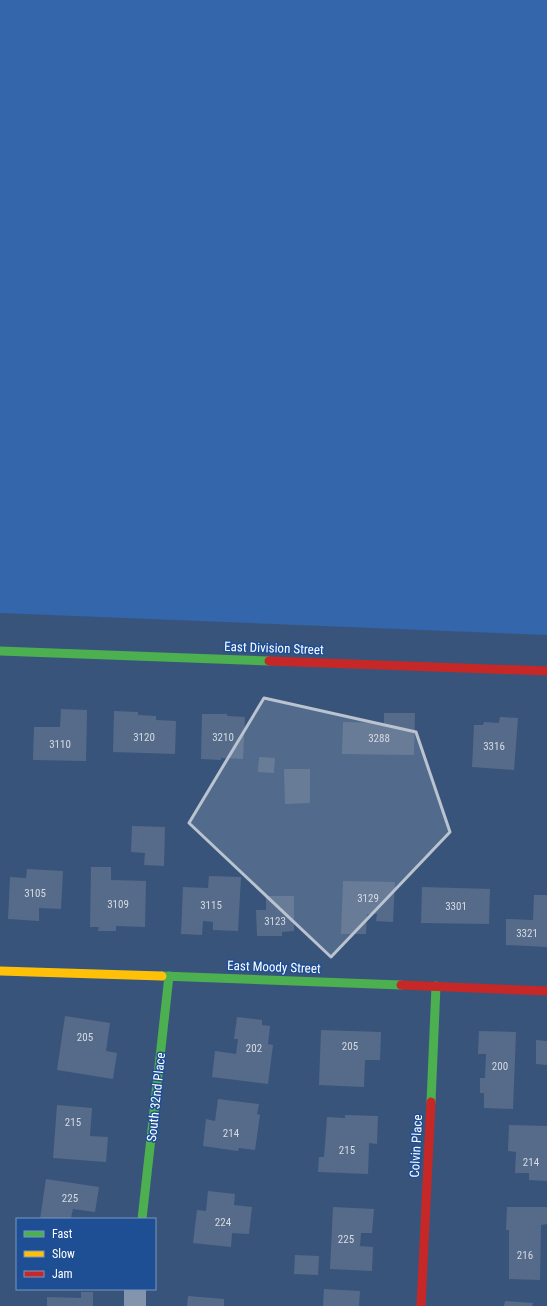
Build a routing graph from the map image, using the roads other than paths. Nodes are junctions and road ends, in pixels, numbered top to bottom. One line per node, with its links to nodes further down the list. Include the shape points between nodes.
1 (0, 651): 2 (street, East Division Street)
2 (547, 671)
3 (0, 971): 4 (street, East Moody Street)
4 (169, 976): 5 (street, East Moody Street); 7 (street, South 32nd Place)
5 (436, 986): 6 (street, East Moody Street); 10 (street, Colvin Place)
6 (547, 991)
7 (142, 1218)
8 (135, 1290): 9 (street)
9 (135, 1306)
10 (422, 1306)

